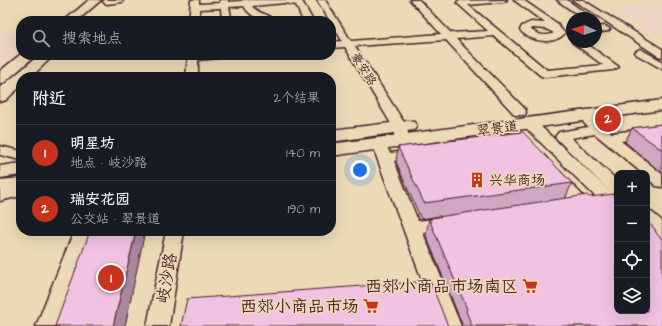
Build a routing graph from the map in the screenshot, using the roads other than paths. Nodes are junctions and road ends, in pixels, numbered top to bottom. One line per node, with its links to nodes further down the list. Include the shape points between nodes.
1 (119, 0): 9 (street)
2 (283, 0): 11 (street); 19 (street, via 299,3)
3 (322, 0): 20 (street, 豪安路)
4 (414, 0): 27 (street)
5 (503, 0): 25 (street, via 461,3)
6 (518, 0): 23 (street)
7 (561, 0): 13 (street)
8 (577, 0): 31 (street)
9 (104, 1): 14 (main road); 15 (main road)
10 (225, 2): 11 (street); 12 (street); 17 (street)
11 (246, 2): 18 (street)
12 (195, 4): 16 (street)
13 (579, 12)
14 (78, 16)
15 (90, 16)
16 (194, 16)
17 (226, 16)
18 (258, 16)
19 (306, 16)
20 (331, 16)
21 (336, 24): 28 (street, 豪安路)
22 (602, 30): 35 (street)
23 (560, 31): 24 (street); 26 (street)
24 (566, 31)
25 (496, 33): 27 (street); 30 (street, via 545,74 613,67)
26 (566, 34)
27 (446, 36): 28 (street); 44 (street)
28 (348, 44): 29 (street); 47 (street, 豪安路)
29 (336, 45)
30 (586, 48)
31 (662, 54)
32 (23, 60): 38 (main road)
33 (42, 60): 36 (main road)
34 (193, 60): 37 (street)
35 (662, 66)
36 (29, 72)
37 (192, 72)
38 (0, 79)
39 (16, 83): 41 (main road)
40 (662, 95): 44 (main road, 翠景道)
41 (0, 97)
42 (662, 105): 43 (main road, 翠景道)
43 (582, 116): 44 (main road, 翠景道); 46 (street)
44 (524, 118): 47 (main road, 翠景道); 62 (street)
45 (662, 131): 46 (street)
46 (604, 133): 57 (street); 62 (street, via 564,134 562,137)
47 (401, 134): 48 (main road, 翠景道); 51 (main road, 翠景道)
48 (336, 136)
49 (0, 150): 53 (street)
50 (336, 150): 51 (main road, 翠景道)
51 (382, 151): 52 (street); 65 (street)
52 (431, 152)
53 (16, 155)
54 (546, 165): 62 (street, via 573,205)
55 (16, 170): 56 (main road)
56 (0, 172)
57 (662, 182)
58 (16, 185): 59 (main road)
59 (0, 187)
60 (16, 192): 61 (street)
61 (0, 196)
62 (614, 199)
63 (466, 220): 65 (street)
64 (650, 225): 68 (street)
65 (412, 228): 71 (street)
66 (81, 236): 69 (street)
67 (174, 236): 70 (street, 岐沙路)
68 (655, 238)
69 (47, 326)
70 (158, 326)
71 (450, 326)

